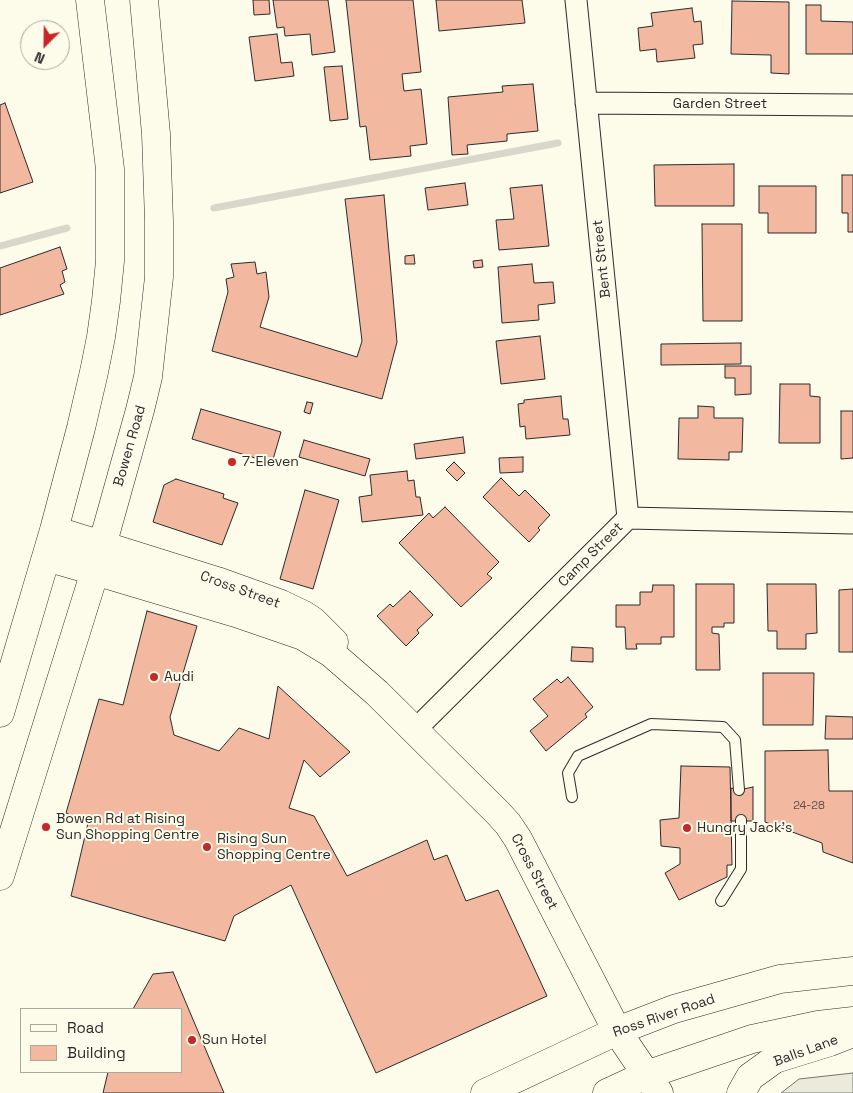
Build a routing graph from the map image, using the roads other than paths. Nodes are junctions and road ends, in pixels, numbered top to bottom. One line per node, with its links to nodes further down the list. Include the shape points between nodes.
1 (90, 0): 8 (main road, via 110,169 110,261 94,372)
2 (144, 0): 9 (main road, Bowen Road, via 156,134 159,277 146,385)
3 (576, 0): 4 (street, Bent Street)
4 (586, 103): 5 (street, Garden Street); 6 (street, Bent Street)
5 (853, 105)
6 (628, 518): 7 (street, Camp Street); 14 (street, Camp Street)
7 (853, 523)
8 (54, 530): 9 (main road, Cross Street); 10 (main road)
9 (102, 544): 11 (main road, Bowen Road); 12 (main road, Cross Street, via 217,581 304,615 322,630)
10 (46, 556): 11 (main road, Cross Street); 13 (main road)
11 (95, 571): 12 (main road, Cross Street, via 303,636 331,653); 18 (main road, Bowen Road)
12 (377, 693): 14 (main road, Cross Street)
13 (0, 713)
14 (415, 730): 22 (main road, Cross Street, via 498,813 518,838)
15 (739, 790): 16 (lane, via 735,740 722,727 651,724 578,756 568,773)
16 (572, 797)
17 (741, 820): 19 (lane, via 741,869)
18 (0, 876)
19 (721, 901)
20 (853, 972): 22 (main road, Ross River Road, via 780,978 674,1009)
21 (853, 1021): 24 (main road, via 752,1038)
22 (617, 1031): 24 (main road); 25 (main road, Ross River Road)
23 (853, 1033): 27 (main road, Balls Lane, via 775,1059 750,1076)
24 (653, 1084): 26 (main road)
25 (486, 1093)
26 (607, 1093)
27 (741, 1093)

